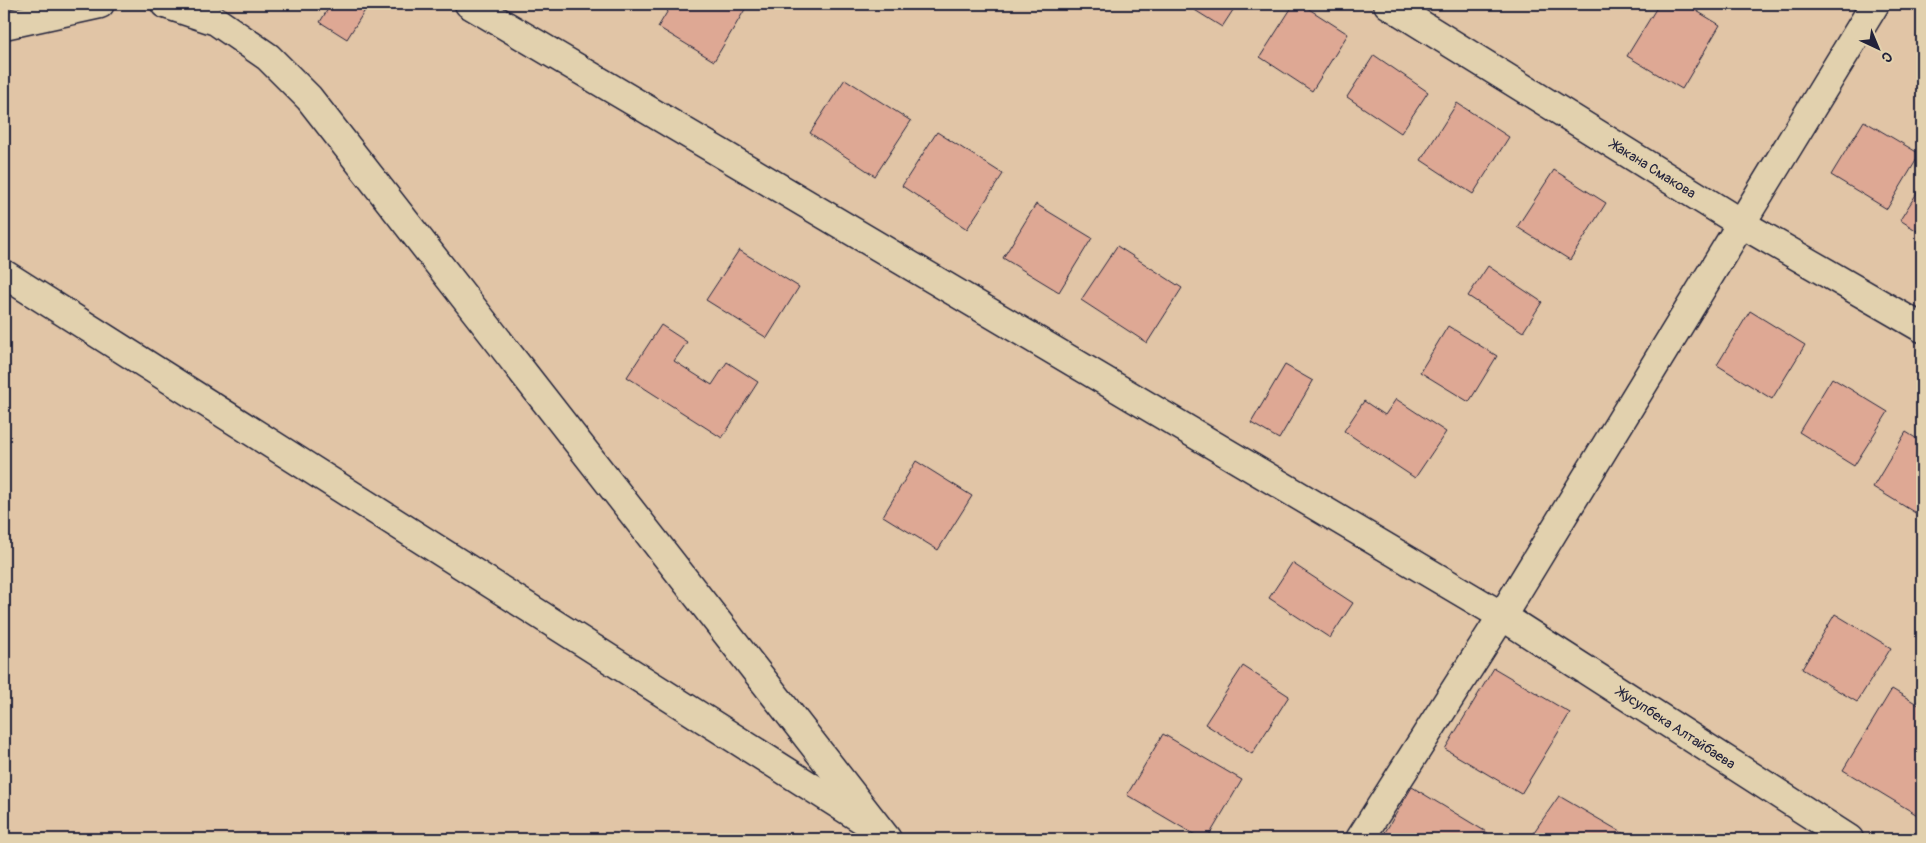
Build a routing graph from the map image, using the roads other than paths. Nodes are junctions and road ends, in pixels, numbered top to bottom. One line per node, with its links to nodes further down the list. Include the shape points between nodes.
1 (100, 4): 6 (street)
2 (165, 4): 11 (street, via 216,21 268,57 309,98)
3 (469, 4): 10 (street, Жусупбека Алтайбаева)
4 (1388, 4): 7 (street, Жакана Смакова)
5 (1875, 4): 7 (street)
6 (4, 24)
7 (1742, 224): 9 (street, Жакана Смакова); 10 (street)
8 (4, 274): 11 (street)
9 (1922, 328)
10 (1502, 616): 12 (street); 13 (street, Жусупбека Алтайбаева)
11 (886, 836)
12 (1360, 839)
13 (1849, 839)

